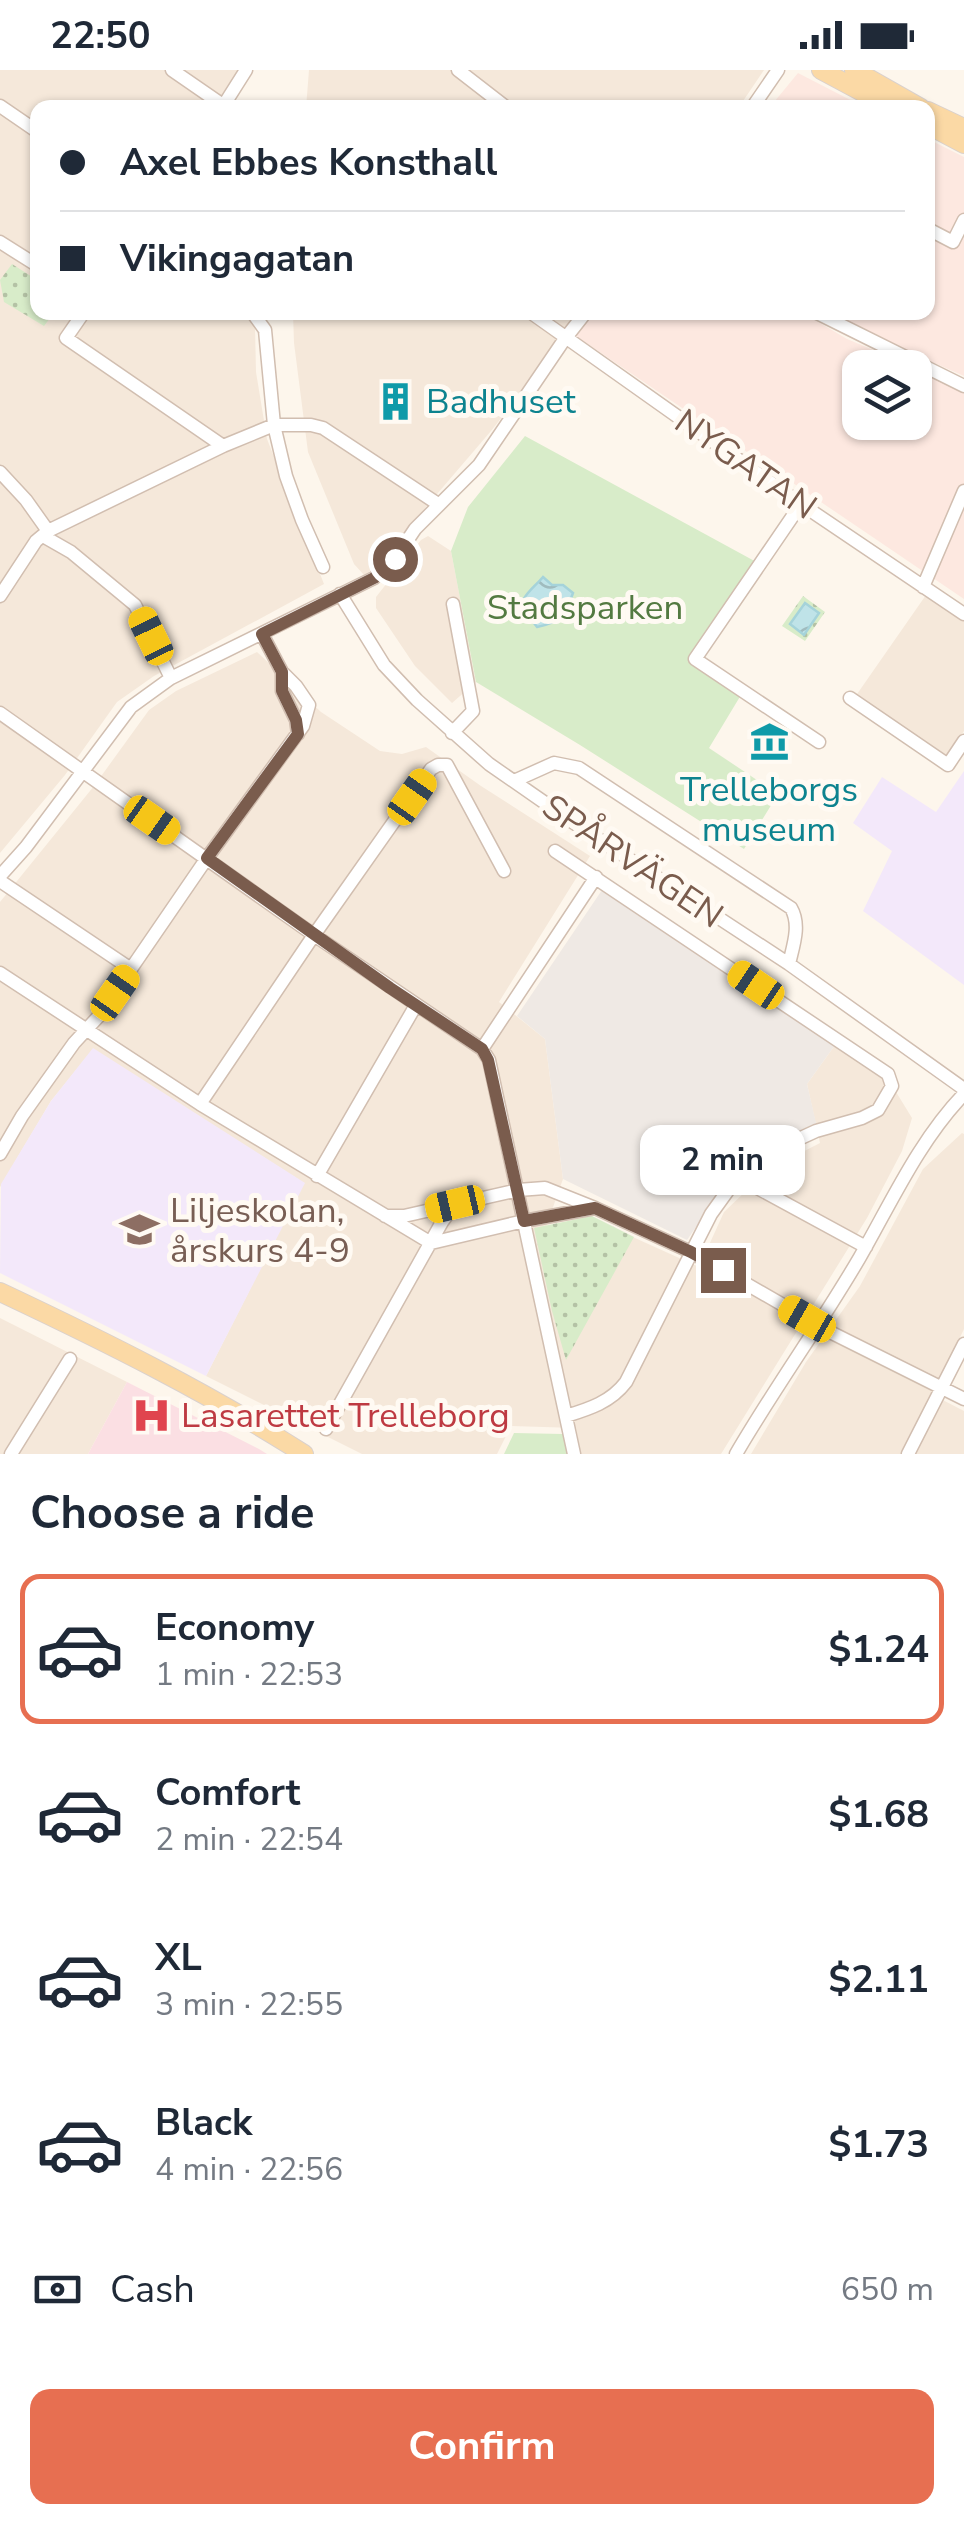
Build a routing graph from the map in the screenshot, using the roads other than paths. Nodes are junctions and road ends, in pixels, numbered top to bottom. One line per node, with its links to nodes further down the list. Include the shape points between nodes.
1 (172, 70): 7 (street)
2 (246, 70): 8 (street)
3 (458, 70): 9 (street)
4 (778, 70): 10 (street)
5 (821, 70): 11 (main road)
6 (854, 70): 12 (main road)
7 (214, 100)
8 (228, 100)
9 (497, 100)
10 (757, 100)
11 (877, 100)
12 (908, 100)
13 (0, 106): 15 (street)
14 (935, 114): 16 (main road)
15 (30, 127)
16 (964, 128)
17 (935, 130): 18 (main road)
18 (964, 144)
19 (964, 220): 22 (street)
20 (935, 233): 22 (street)
21 (0, 242): 23 (street)
22 (959, 245)
23 (30, 261)
24 (78, 320): 32 (street, via 66,338)
25 (258, 320): 31 (street, via 265,330)
26 (542, 320): 29 (street, NYGATAN)
27 (580, 320): 29 (street)
28 (832, 320): 30 (street)
29 (566, 337): 35 (street, via 479,465); 36 (street, NYGATAN)
30 (964, 386)
31 (274, 425): 32 (street); 35 (street, via 323,428); 40 (street, via 286,476)
32 (222, 446): 37 (street)
33 (0, 472): 38 (street)
34 (964, 491): 41 (street)
35 (438, 504): 42 (street, via 395,559)
36 (802, 504): 41 (street, NYGATAN); 52 (street, via 694,659)
37 (69, 521): 38 (street); 39 (street)
38 (46, 534): 39 (street); 43 (street)
39 (71, 552): 47 (street, via 135,604)
40 (323, 567)
41 (923, 587): 45 (street, NYGATAN)
42 (340, 594): 46 (street); 50 (street, SPÅRVÄGEN, via 384,665)
43 (0, 596)
44 (453, 604): 50 (street, via 474,711)
45 (964, 614)
46 (262, 634): 47 (street); 56 (street, via 282,672 298,734)
47 (172, 678): 53 (street, via 131,707)
48 (850, 698): 51 (street, via 948,765)
49 (0, 713): 53 (street)
50 (452, 733): 54 (street, SPÅRVÄGEN)
51 (964, 741)
52 (819, 742)
53 (83, 772): 56 (street); 59 (street)
54 (514, 781): 61 (street, SPÅRVÄGEN); 61 (street, via 554,764 578,768 742,875 795,913)
55 (555, 850): 58 (street)
56 (207, 858): 60 (street); 62 (street)
57 (504, 870): 60 (street, via 447,764 438,765)
58 (596, 877): 66 (street); 71 (street, via 888,1074 892,1086 878,1110 790,1143)
59 (0, 878): 62 (street)
60 (314, 935): 64 (street); 68 (street)
61 (790, 964): 67 (street, SPÅRVÄGEN)
62 (131, 969): 65 (street)
63 (0, 973): 65 (street)
64 (416, 1005): 66 (street); 70 (street)
65 (86, 1030): 68 (street); 69 (street)
66 (482, 1049): 72 (street)
67 (964, 1091): 78 (street, via 907,1172)
68 (200, 1104): 70 (street)
69 (2, 1145)
70 (317, 1176): 75 (street)
71 (739, 1178): 78 (street); 79 (street)
72 (518, 1190): 73 (street); 74 (street, via 545,1188); 76 (street)
73 (455, 1204): 75 (street); 77 (street)
74 (595, 1208): 76 (street); 79 (street)
75 (385, 1216): 77 (street)
76 (524, 1221): 77 (street); 86 (street)
77 (431, 1243): 87 (street)
78 (866, 1247): 81 (street)
79 (691, 1252): 81 (street); 86 (street, via 618,1394)
80 (0, 1292): 89 (main road, via 238,1412)
81 (817, 1325): 84 (street); 91 (street)
82 (964, 1344): 84 (street)
83 (70, 1358): 88 (street)
84 (943, 1388): 85 (street); 92 (street)
85 (964, 1399)
86 (566, 1416): 90 (street)
87 (326, 1429)
88 (11, 1454)
89 (304, 1454)
90 (574, 1454)
91 (736, 1454)
92 (908, 1454)

